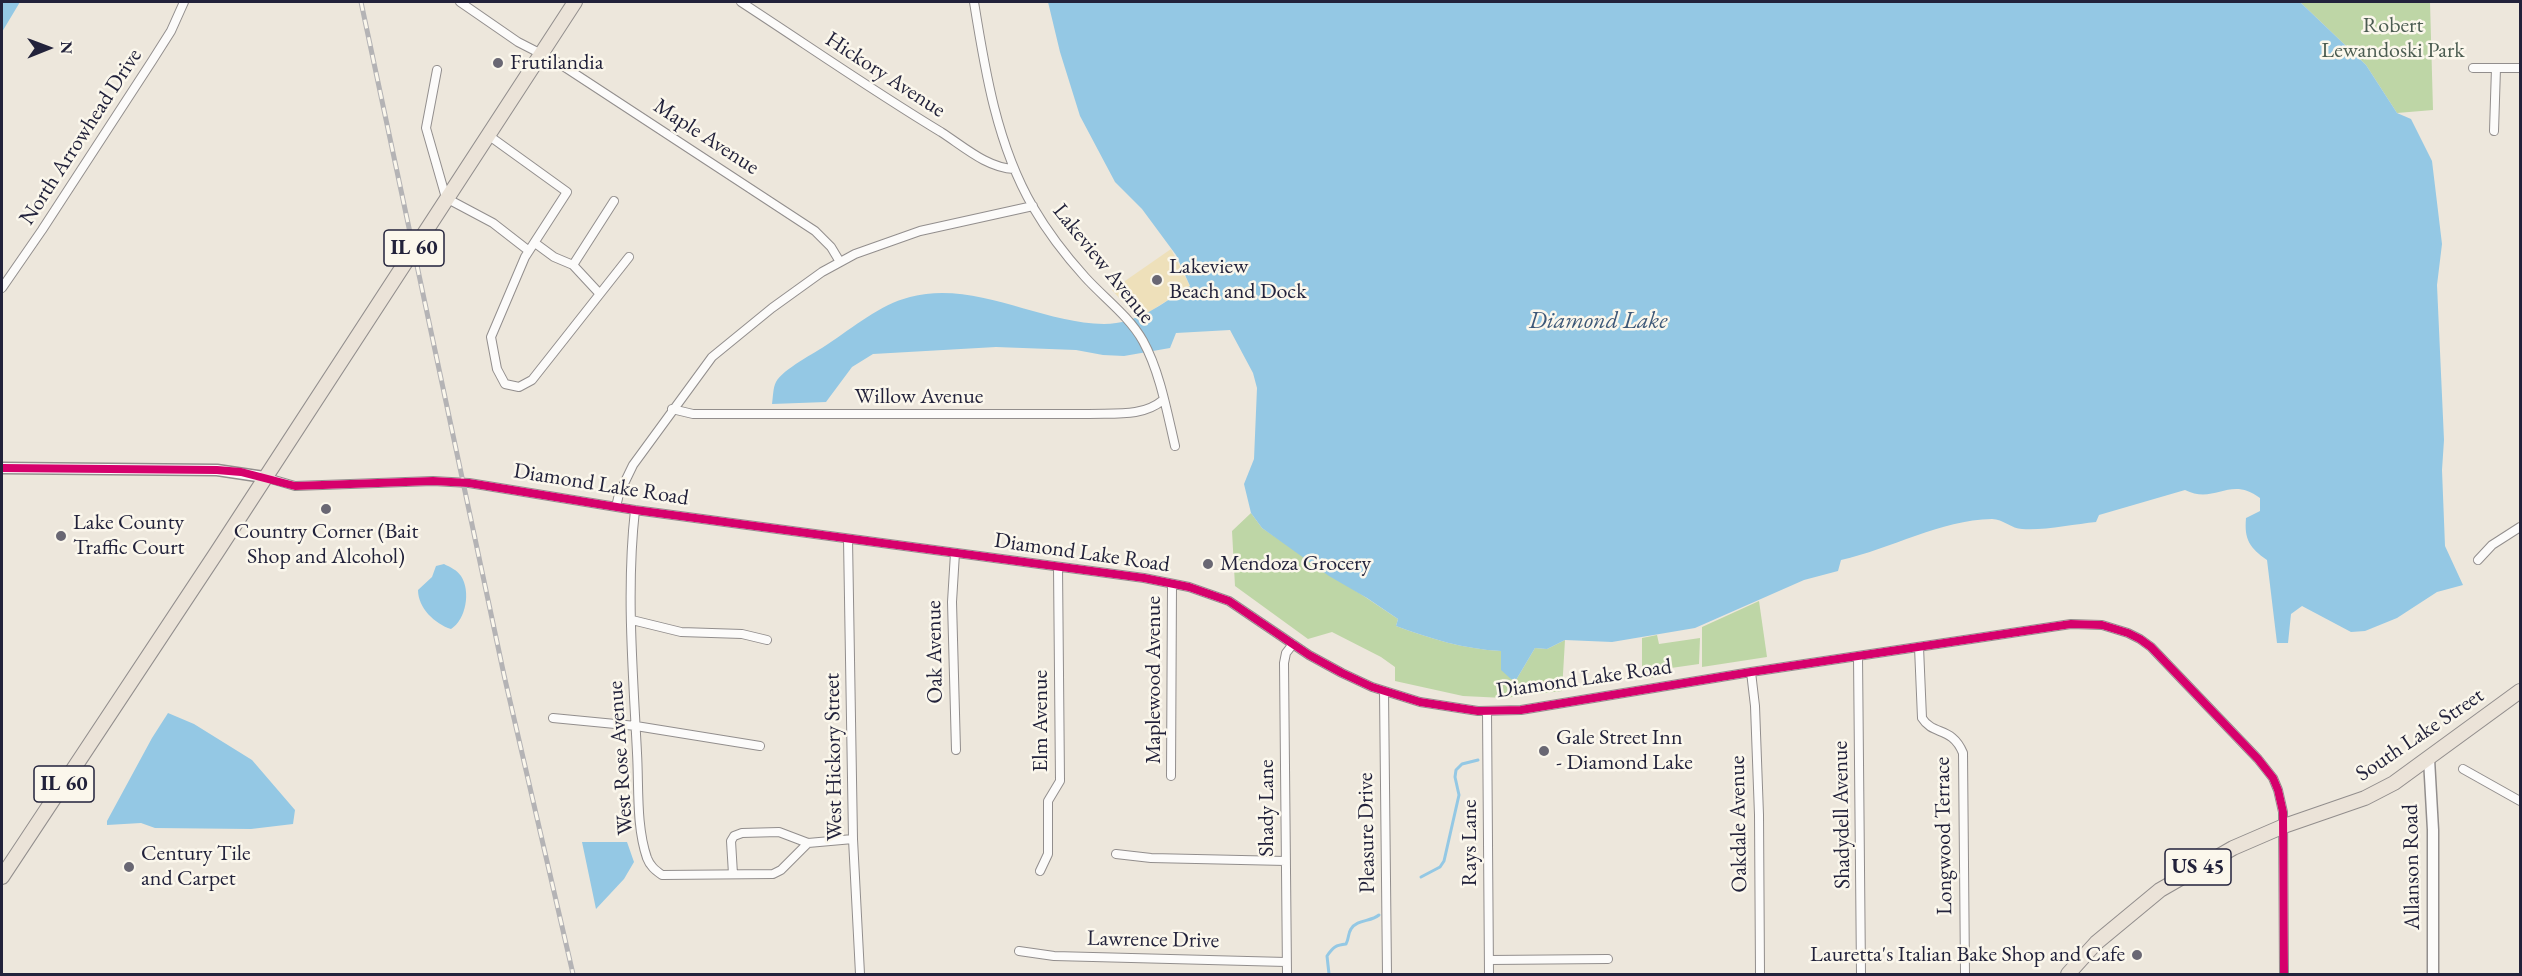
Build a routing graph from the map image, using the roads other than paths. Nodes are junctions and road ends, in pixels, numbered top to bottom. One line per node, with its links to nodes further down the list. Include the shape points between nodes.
1 (184, 2): 22 (street, North Arrowhead Drive, via 171,31)
2 (460, 2): 6 (street, Maple Avenue)
3 (575, 2): 6 (main road, IL 60)
4 (741, 2): 13 (street, Hickory Avenue, via 911,114 983,158)
5 (974, 2): 13 (street, Lakeview Avenue, via 983,61)
6 (541, 53): 12 (main road, IL 60); 20 (street, Maple Avenue, via 815,231)
7 (2473, 68): 8 (street)
8 (2496, 68): 9 (street); 11 (street)
9 (2520, 68)
10 (437, 70): 14 (street, via 426,128)
11 (2494, 131)
12 (488, 135): 14 (main road, IL 60); 17 (street, via 567,192)
13 (1014, 169): 16 (street, Lakeview Avenue)
14 (446, 198): 18 (street, via 493,223); 28 (main road, IL 60)
15 (614, 201): 21 (street)
16 (1033, 206): 20 (street, via 920,231); 24 (street, Lakeview Avenue, via 1084,276 1143,340)
17 (535, 243): 18 (street); 21 (street)
18 (529, 251): 23 (street, via 491,337 497,369 505,384 519,387 532,380)
19 (629, 257): 23 (street)
20 (840, 262): 25 (street, via 772,308 711,357)
21 (573, 265): 23 (street)
22 (2, 288)
23 (599, 293)
24 (1164, 400): 25 (street, Willow Avenue, via 1141,412 1089,414 693,414); 26 (street, Lakeview Avenue)
25 (672, 409): 29 (street, via 633,465)
26 (1175, 446)
27 (2, 468): 28 (street, Diamond Lake Road, via 218,470)
28 (264, 477): 29 (street, Diamond Lake Road, via 295,486 453,481); 61 (main road, IL 60)
29 (616, 507): 30 (street, Diamond Lake Road)
30 (635, 510): 32 (street, Diamond Lake Road); 37 (street, West Rose Avenue)
31 (2520, 527): 34 (street)
32 (848, 539): 33 (street, Diamond Lake Road); 55 (street, West Hickory Street)
33 (955, 553): 35 (street, Diamond Lake Road); 49 (street, Oak Avenue, via 952,602)
34 (2478, 560)
35 (1058, 567): 36 (street, Diamond Lake Road); 59 (street, Elm Avenue, via 1060,781 1048,801 1048,854)
36 (1172, 584): 39 (street, Diamond Lake Road, via 1233,603); 52 (street, Maplewood Avenue)
37 (632, 620): 38 (street, via 681,632 742,634); 47 (street, West Rose Avenue)
38 (767, 640)
39 (1293, 644): 43 (street, Diamond Lake Road, via 1342,674); 58 (street, Shady Lane, via 1284,663)
40 (1919, 646): 41 (street, Diamond Lake Road); 54 (street, Diamond Lake Road, via 2071,624 2102,625 2128,633 2151,647 2258,759 2278,790); 72 (street, Longwood Terrace, via 1922,718 1928,726 1951,735 1963,753)
41 (1858, 656): 42 (street, Diamond Lake Road); 71 (street, Shadydell Avenue)
42 (1751, 672): 45 (street, Diamond Lake Road, via 1521,710); 70 (street, Oakdale Avenue, via 1759,814)
43 (1384, 691): 45 (street, Diamond Lake Road, via 1444,707); 68 (street, Pleasure Drive)
44 (2520, 691): 50 (main road, South Lake Street / US 45)
45 (1487, 711): 64 (street, Rays Lane)
46 (553, 718): 47 (street)
47 (636, 726): 48 (street); 60 (street, West Rose Avenue, via 641,832 653,869 662,875)
48 (760, 746)
49 (956, 750)
50 (2429, 759): 54 (main road, South Lake Street / US 45, via 2365,798); 75 (street, Allanson Road)
51 (2463, 769): 53 (street)
52 (1171, 776)
53 (2520, 801)
54 (2284, 826): 73 (main road, South Lake Street / US 45, via 2233,848 2160,890 2096,943); 74 (street, Diamond Lake Road)
55 (853, 839): 56 (street); 66 (street, West Hickory Street)
56 (808, 843): 60 (street, West Rose Avenue, via 778,872); 60 (street, via 778,832 742,832 731,841)
57 (1116, 854): 58 (street)
58 (1286, 861): 65 (street, Shady Lane)
59 (1040, 871)
60 (733, 874)
61 (2, 877)
62 (1019, 951): 65 (street, Lawrence Drive, via 1054,956)
63 (1608, 959): 64 (street)
64 (1489, 960): 69 (street, Rays Lane)
65 (1286, 962): 67 (street, Shady Lane)
66 (860, 975)
67 (1287, 975)
68 (1387, 975)
69 (1489, 975)
70 (1760, 975)
71 (1861, 975)
72 (1965, 975)
73 (2068, 975)
74 (2284, 975)
75 (2433, 975)

